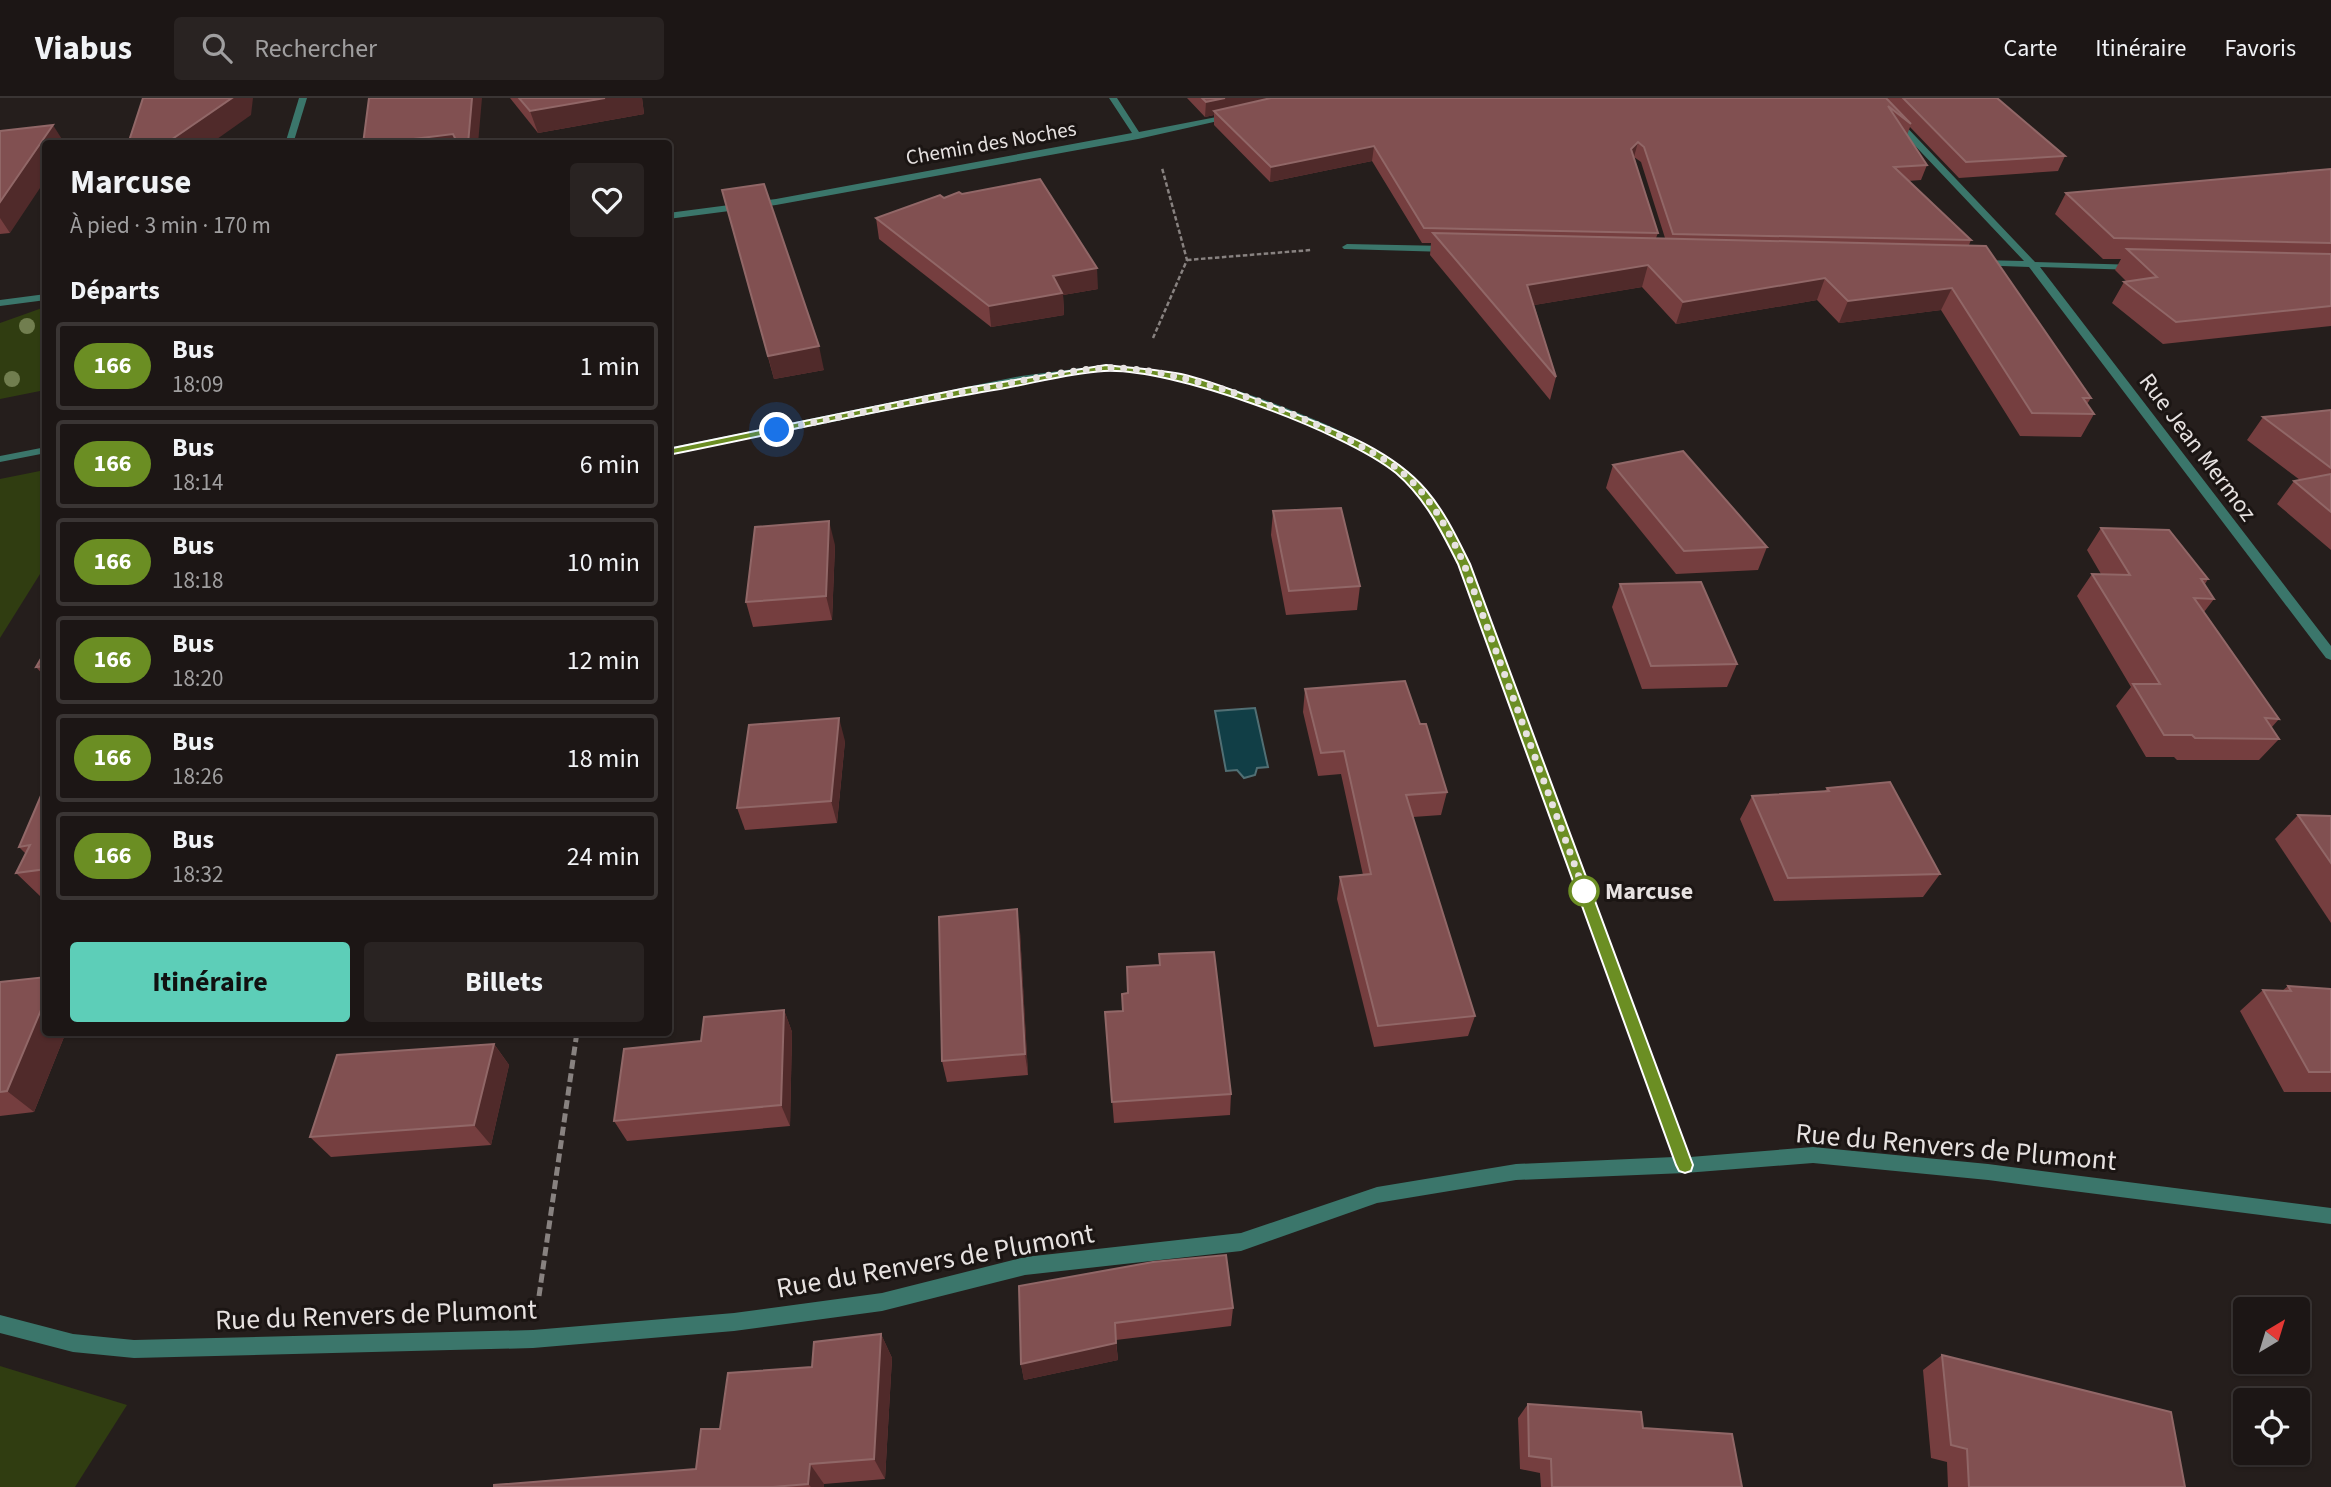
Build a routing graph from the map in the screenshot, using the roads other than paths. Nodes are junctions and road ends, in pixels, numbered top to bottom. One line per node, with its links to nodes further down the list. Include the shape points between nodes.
1 (303, 98): 6 (street)
2 (1113, 98): 5 (street)
3 (1874, 98): 11 (street, Rue Jean Mermoz)
4 (1240, 115): 5 (street, Chemin des Noches)
5 (1138, 136): 7 (street, Chemin des Noches)
6 (290, 140)
7 (672, 215)
8 (1347, 247): 9 (street)
9 (1457, 250)
10 (1966, 262): 11 (street)
11 (2032, 264): 12 (street); 18 (street, Rue Jean Mermoz)
12 (2144, 267)
13 (42, 298): 14 (street)
14 (0, 303)
15 (42, 451): 17 (street)
16 (672, 451): 19 (street, via 1056,374 1106,368 1178,377 1219,388 1352,442 1398,469 1440,516 1464,564)
17 (0, 459)
18 (2331, 655)
19 (1685, 1165): 20 (street, Rue du Renvers de Plumont, via 1813,1155); 21 (street, Rue du Renvers de Plumont, via 1516,1172 1377,1195 1241,1242 1025,1266 882,1302 734,1322 533,1339 134,1349 73,1343)
20 (2331, 1216)
21 (0, 1324)

